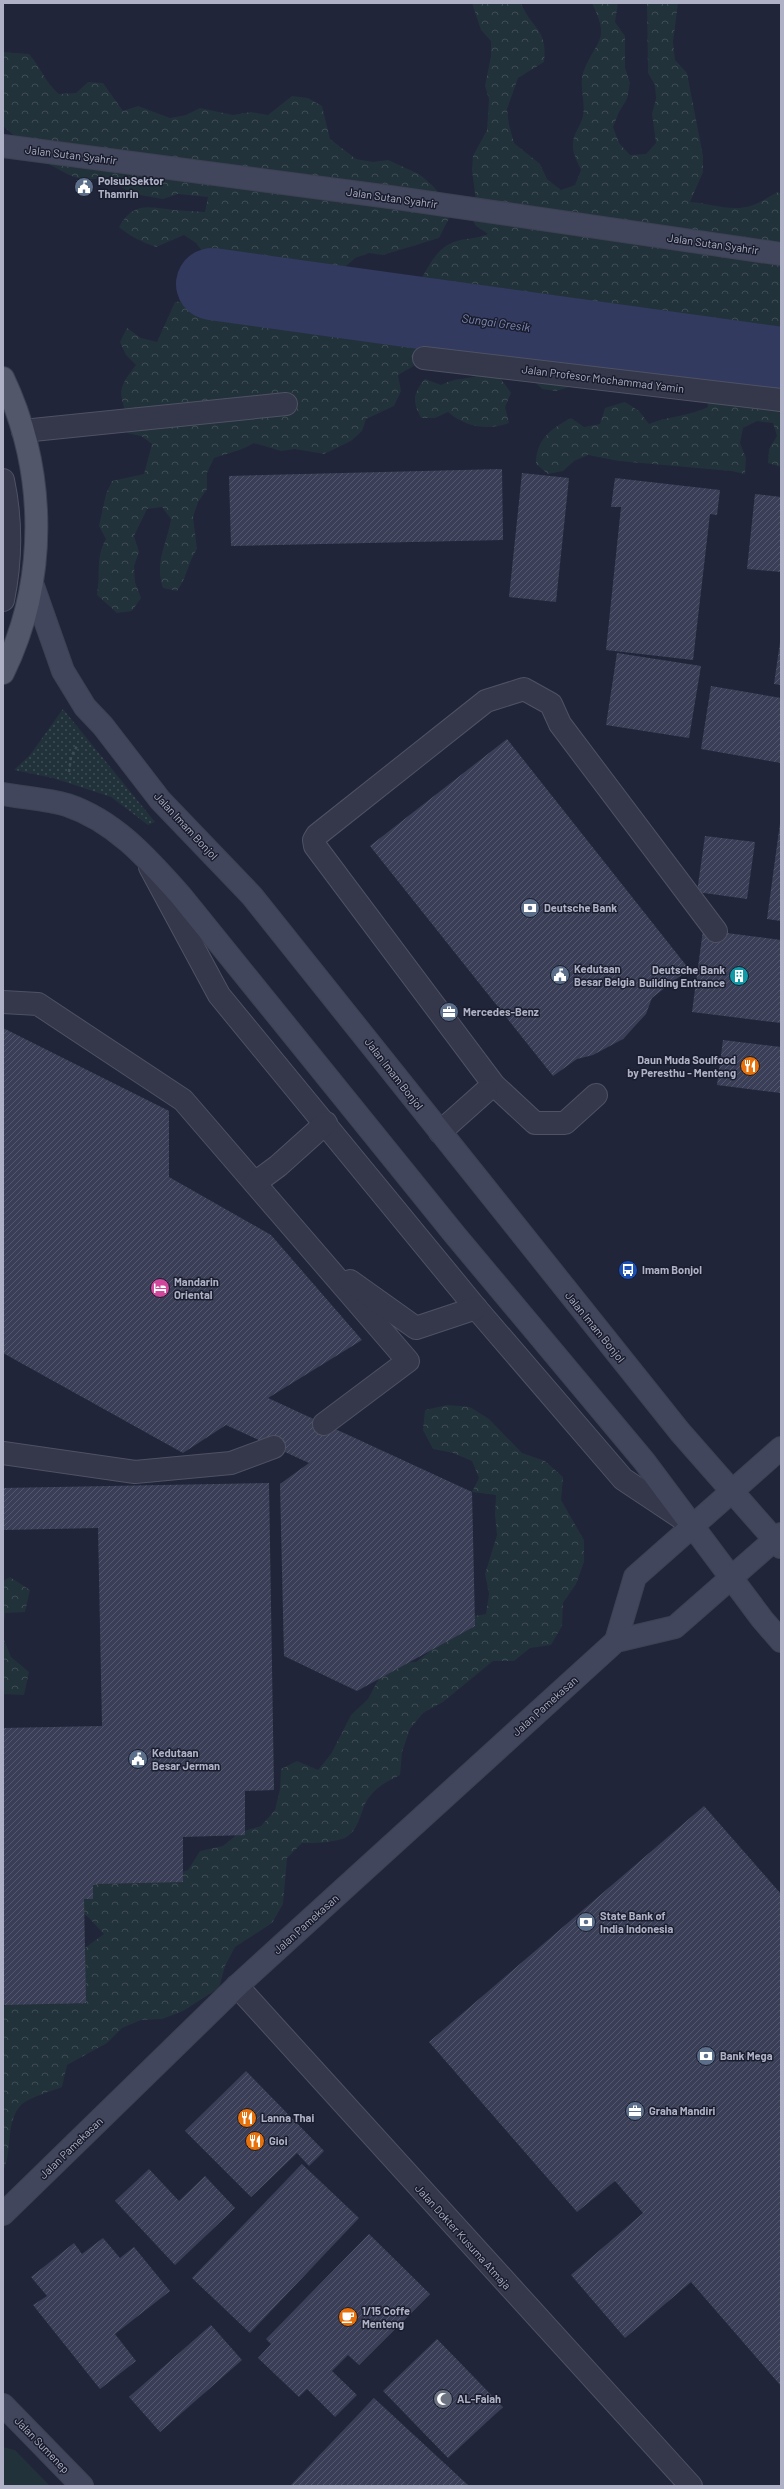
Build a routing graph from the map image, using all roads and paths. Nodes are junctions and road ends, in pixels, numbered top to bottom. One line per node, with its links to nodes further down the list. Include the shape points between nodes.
1 (3, 146): 2 (main road, Jalan Sutan Syahrir, via 390,197)
2 (781, 254)
3 (424, 358): 5 (street, Jalan Profesor Mochammad Yamin)
4 (3, 378): 7 (main road)
5 (781, 400)
6 (286, 404): 7 (street)
7 (23, 431): 9 (main road, via 33,480 36,513)
8 (3, 480): 10 (street, via 8,520 8,559)
9 (33, 586): 11 (main road, via 18,638); 21 (main road, Jalan Imam Bonjol, via 63,671 85,707 103,726 160,800 252,896)
10 (3, 600)
11 (3, 673)
12 (80, 740): 13 (path, via 71,757)
13 (69, 776)
14 (3, 794): 15 (main road, via 66,805 107,824)
15 (142, 854): 20 (street, via 220,995); 30 (main road, via 181,896 450,1229 644,1461)
16 (716, 931): 18 (street, via 560,724 551,704 524,689 486,701 317,835 314,846)
17 (3, 1002): 22 (street, via 38,1004 182,1100)
18 (490, 1088): 19 (street, via 535,1123 565,1123); 21 (street)
19 (596, 1096)
20 (326, 1123): 22 (street); 24 (street)
21 (440, 1132): 29 (main road, Jalan Imam Bonjol, via 675,1426)
22 (255, 1183): 23 (street)
23 (329, 1268): 24 (street, via 416,1328); 25 (street, via 408,1360)
24 (476, 1308): 30 (street, via 623,1479)
25 (324, 1424)
26 (274, 1447): 28 (street, via 231,1463 135,1472)
27 (781, 1448): 29 (main road)
28 (3, 1453)
29 (732, 1492): 30 (main road); 31 (main road, Jalan Imam Bonjol)
30 (693, 1526): 32 (main road); 33 (main road, via 635,1577)
31 (779, 1540): 32 (main road, Jalan Pamekasan)
32 (732, 1578): 33 (main road, Jalan Pamekasan, via 676,1627); 34 (main road)
33 (616, 1641): 35 (main road, Jalan Pamekasan)
34 (781, 1641)
35 (237, 1986): 36 (main road, Jalan Pamekasan); 39 (street, Jalan Dokter Kusuma Atmaja)
36 (3, 2214)
37 (3, 2405): 38 (main road, Jalan Sumenep)
38 (82, 2486)
39 (691, 2486)

